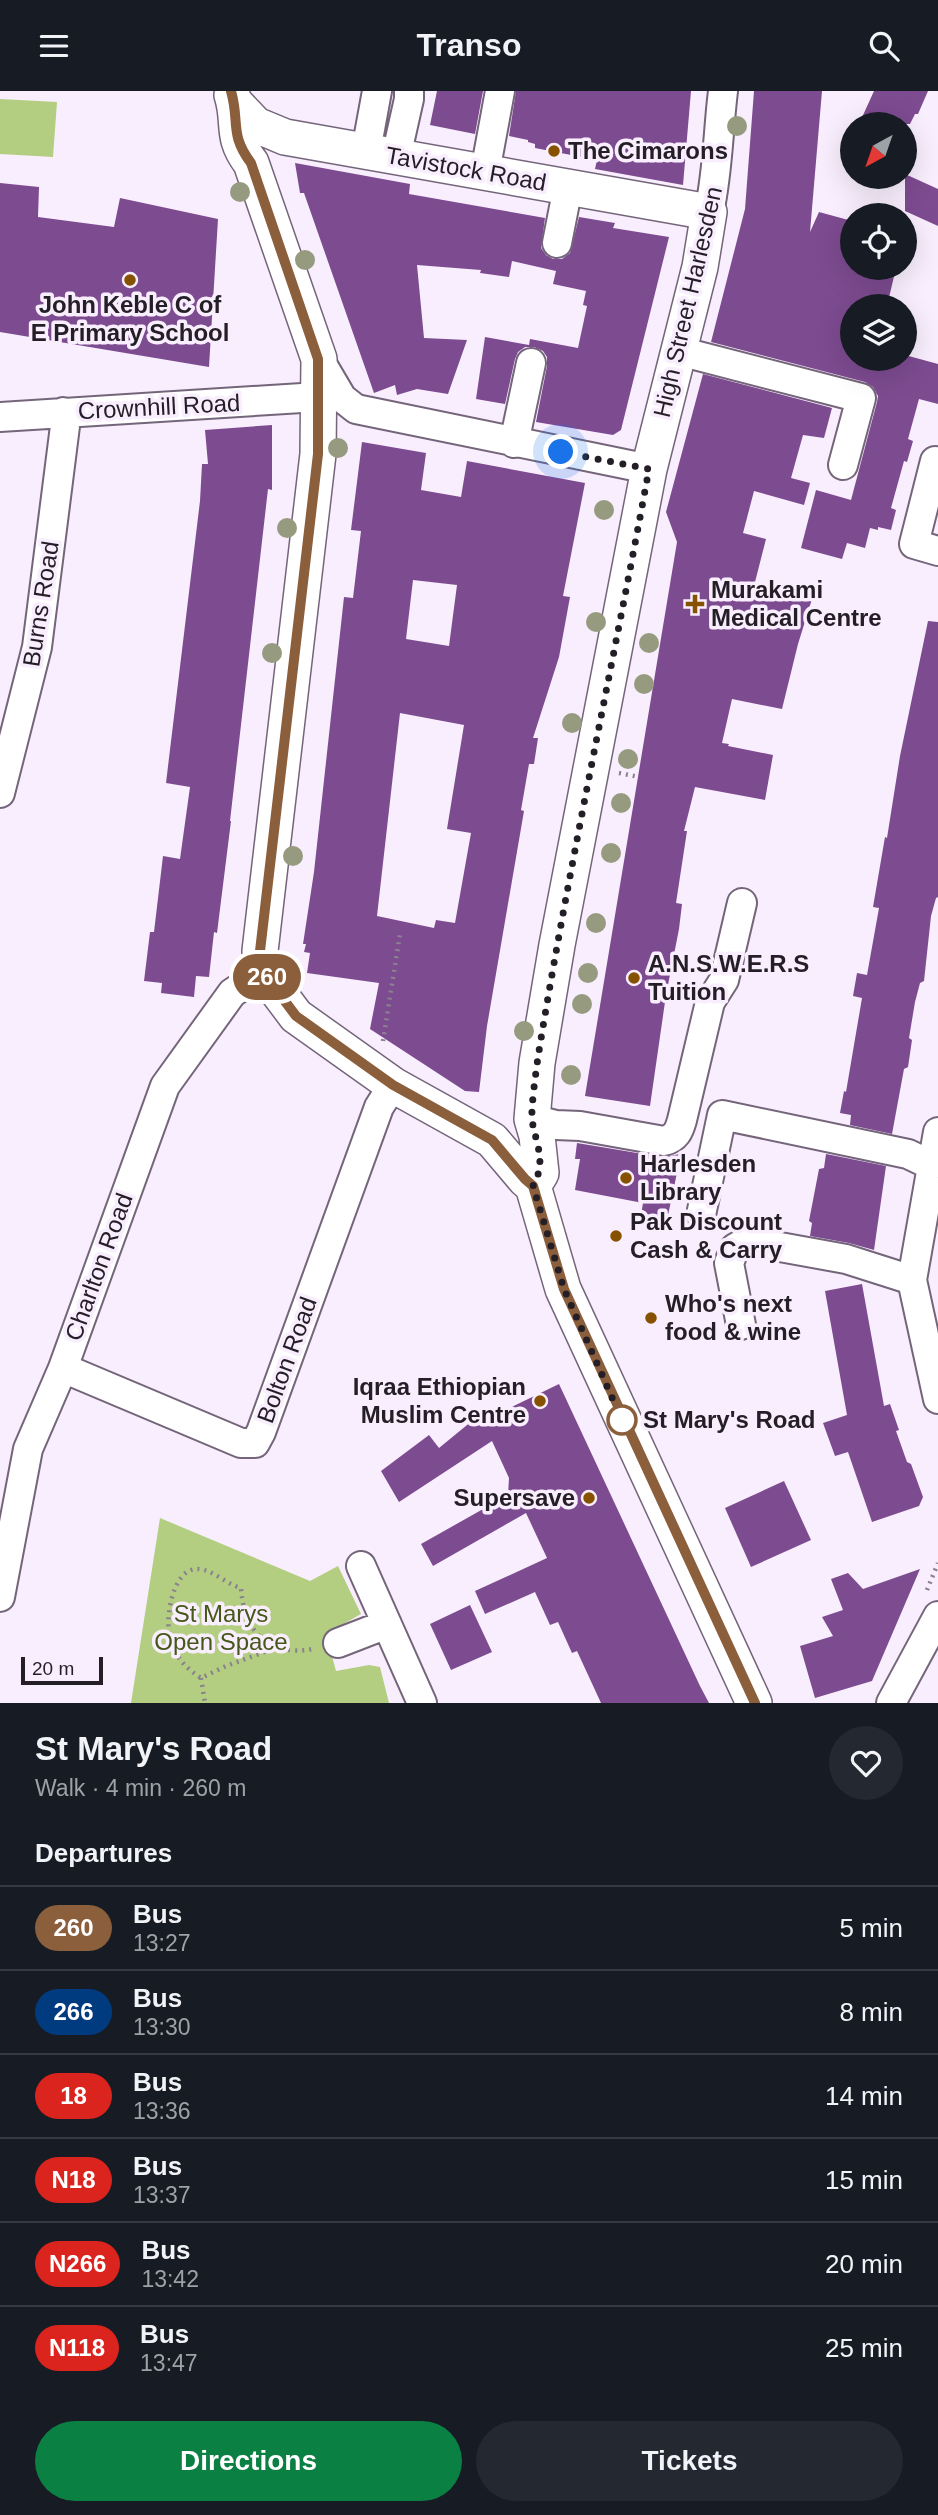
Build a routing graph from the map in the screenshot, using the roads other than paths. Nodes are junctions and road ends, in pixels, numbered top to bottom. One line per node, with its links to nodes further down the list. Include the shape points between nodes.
1 (377, 91): 7 (street)
2 (408, 91): 7 (street, via 410,99)
3 (500, 91): 9 (street)
4 (723, 91): 11 (street, High Street Harlesden)
5 (233, 97): 6 (main road, Tavistock Road, via 256,125); 8 (main road, via 235,132)
6 (285, 137): 7 (main road, Tavistock Road); 8 (main road, via 265,146)
7 (381, 154): 9 (main road, Tavistock Road)
8 (251, 163): 14 (main road)
9 (485, 172): 10 (main road, Tavistock Road)
10 (568, 187): 11 (main road, Tavistock Road); 12 (street)
11 (709, 212): 13 (main road, High Street Harlesden)
12 (557, 243)
13 (679, 351): 21 (street, via 861,398); 22 (main road, High Street Harlesden)
14 (318, 359): 16 (main road); 19 (street, via 342,398 356,409)
15 (531, 363): 19 (street)
16 (318, 397): 17 (street, Crownhill Road); 26 (main road, via 318,454 260,951)
17 (63, 412): 18 (street, Crownhill Road); 24 (street, Burns Road, via 65,426 37,647)
18 (0, 417)
19 (514, 443): 22 (street)
20 (935, 461): 23 (street, via 915,544)
21 (843, 465)
22 (649, 469): 28 (main road, High Street Harlesden, via 557,945)
23 (938, 551)
24 (0, 793)
25 (742, 903): 28 (street, via 724,980 710,1002 682,1120 672,1139)
26 (266, 976): 27 (main road, via 296,1016); 36 (street, Charlton Road, via 232,993 165,1086)
27 (393, 1085): 30 (main road); 36 (street, Bolton Road, via 379,1107 254,1443 241,1443)
28 (532, 1119): 30 (main road); 32 (main road, High Street Harlesden, via 541,1173)
29 (938, 1132): 31 (street)
30 (492, 1140): 32 (main road)
31 (932, 1165): 33 (street, via 908,1154 722,1115); 34 (street)
32 (533, 1186): 44 (main road, via 564,1289)
33 (701, 1215)
34 (912, 1280): 35 (street, via 846,1259 747,1241 735,1248 729,1263); 37 (street)
35 (741, 1325)
36 (63, 1368): 39 (street, Charlton Road, via 28,1449)
37 (938, 1399)
38 (361, 1566): 41 (street)
39 (0, 1597)
40 (938, 1616): 45 (street)
41 (387, 1625): 42 (street); 43 (street)
42 (329, 1646)
43 (422, 1703)
44 (754, 1703)
45 (891, 1703)

